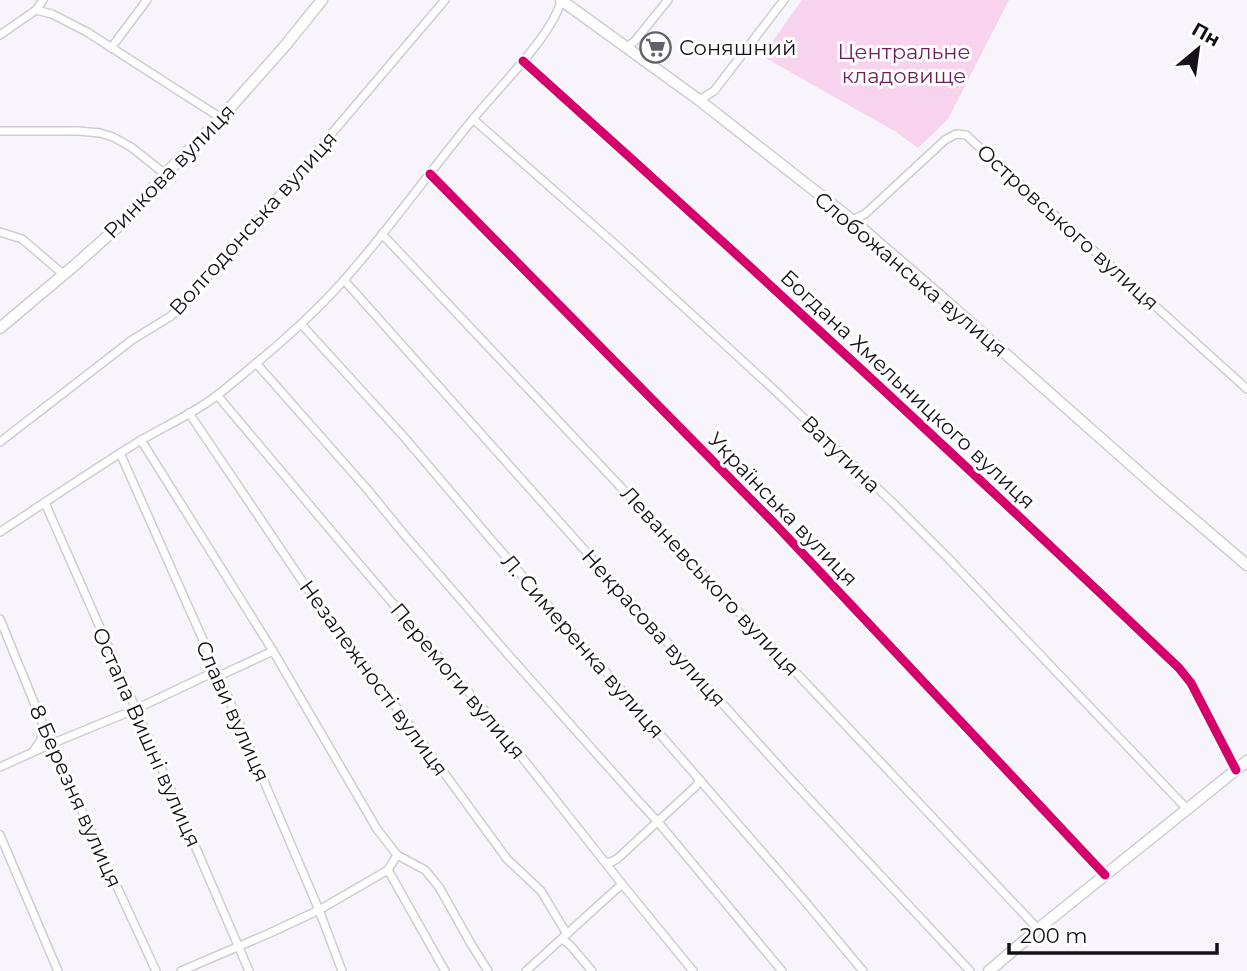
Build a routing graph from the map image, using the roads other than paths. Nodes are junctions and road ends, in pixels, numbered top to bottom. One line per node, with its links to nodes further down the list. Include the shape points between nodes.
1 (43, 0): 8 (street)
2 (147, 0): 11 (street)
3 (322, 0): 14 (main road, Ринкова вулиця)
4 (444, 0): 31 (street, Волгодонська вулиця, via 232,251 171,316 132,340)
5 (561, 0): 10 (main road, Слобожанська вулиця); 12 (street, via 559,12)
6 (668, 0): 10 (street)
7 (784, 0): 13 (street, via 714,91)
8 (36, 10): 9 (street); 11 (street, via 52,13)
9 (0, 35)
10 (626, 47): 13 (main road, Слобожанська вулиця)
11 (111, 48): 14 (street)
12 (523, 61): 15 (street); 47 (street, Богдана Хмельницкого вулиця, via 877,383 1179,668)
13 (699, 100): 19 (main road, Слобожанська вулиця)
14 (221, 118): 17 (main road, Ринкова вулиця)
15 (473, 119): 18 (street); 49 (street, Ватутина, via 890,500)
16 (0, 131): 17 (street, via 100,133 131,147)
17 (165, 174): 22 (main road, Ринкова вулиця, via 121,224)
18 (430, 174): 21 (street); 55 (street, Українська вулиця, via 775,524)
19 (852, 220): 27 (street, Островського вулиця, via 865,214 945,140 966,135); 35 (main road, Слобожанська вулиця)
20 (0, 232): 22 (street, via 22,239)
21 (382, 233): 23 (street); 58 (street, Леваневського вулиця)
22 (64, 274): 25 (main road, Ринкова вулиця)
23 (344, 280): 24 (street); 73 (street, Некрасова вулиця, via 748,732)
24 (301, 324): 26 (street); 48 (street, Л. Симеренка вулиця)
25 (0, 328)
26 (256, 363): 28 (street); 50 (street)
27 (1247, 389)
28 (217, 395): 29 (street); 53 (street, Перемоги вулиця, via 491,718)
29 (189, 414): 30 (street); 59 (street, Незалежності вулиця, via 317,603 507,859 541,891)
30 (141, 440): 32 (street); 37 (street)
31 (0, 442)
32 (120, 453): 33 (street); 38 (street, Слави вулиця)
33 (45, 503): 34 (street); 39 (street, Остапа Вишні вулиця)
34 (0, 532)
35 (1247, 565)
36 (0, 619): 40 (street, 8 Березня вулиця)
37 (273, 650): 38 (street); 52 (street, via 377,830)
38 (217, 674): 39 (street); 57 (street, Слави вулиця)
39 (136, 709): 41 (street); 60 (street, Остапа Вишні вулиця)
40 (42, 722): 42 (street, 8 Березня вулиця); 43 (street, via 41,740)
41 (72, 736): 42 (street); 45 (street, via 61,747)
42 (51, 744): 43 (street); 45 (street, 8 Березня вулиця)
43 (32, 752): 46 (street)
44 (1247, 761): 47 (main road)
45 (60, 763): 62 (street, 8 Березня вулиця)
46 (0, 767)
47 (1236, 770): 49 (main road)
48 (700, 780): 50 (street); 72 (street, Л. Симеренка вулиця)
49 (1188, 810): 55 (main road)
50 (658, 821): 53 (street, via 617,859); 71 (street)
51 (0, 835): 61 (street)
52 (397, 855): 54 (street); 67 (street, via 425,870 439,887)
53 (606, 862): 56 (street, Перемоги вулиця)
54 (388, 870): 57 (street); 66 (street)
55 (1105, 874): 58 (main road)
56 (622, 884): 59 (street); 70 (street, Перемоги вулиця)
57 (319, 910): 60 (street); 65 (street, Слави вулиця)
58 (1038, 929): 74 (main road)
59 (564, 936): 68 (street); 69 (street, Незалежності вулиця)
60 (239, 947): 63 (street); 64 (street, Остапа Вишні вулиця)
61 (58, 971)
62 (156, 971)
63 (181, 971)
64 (248, 971)
65 (342, 971)
66 (445, 971)
67 (488, 971)
68 (526, 971)
69 (592, 971)
70 (693, 971)
71 (782, 971)
72 (863, 971)
73 (970, 971)
74 (989, 971)

